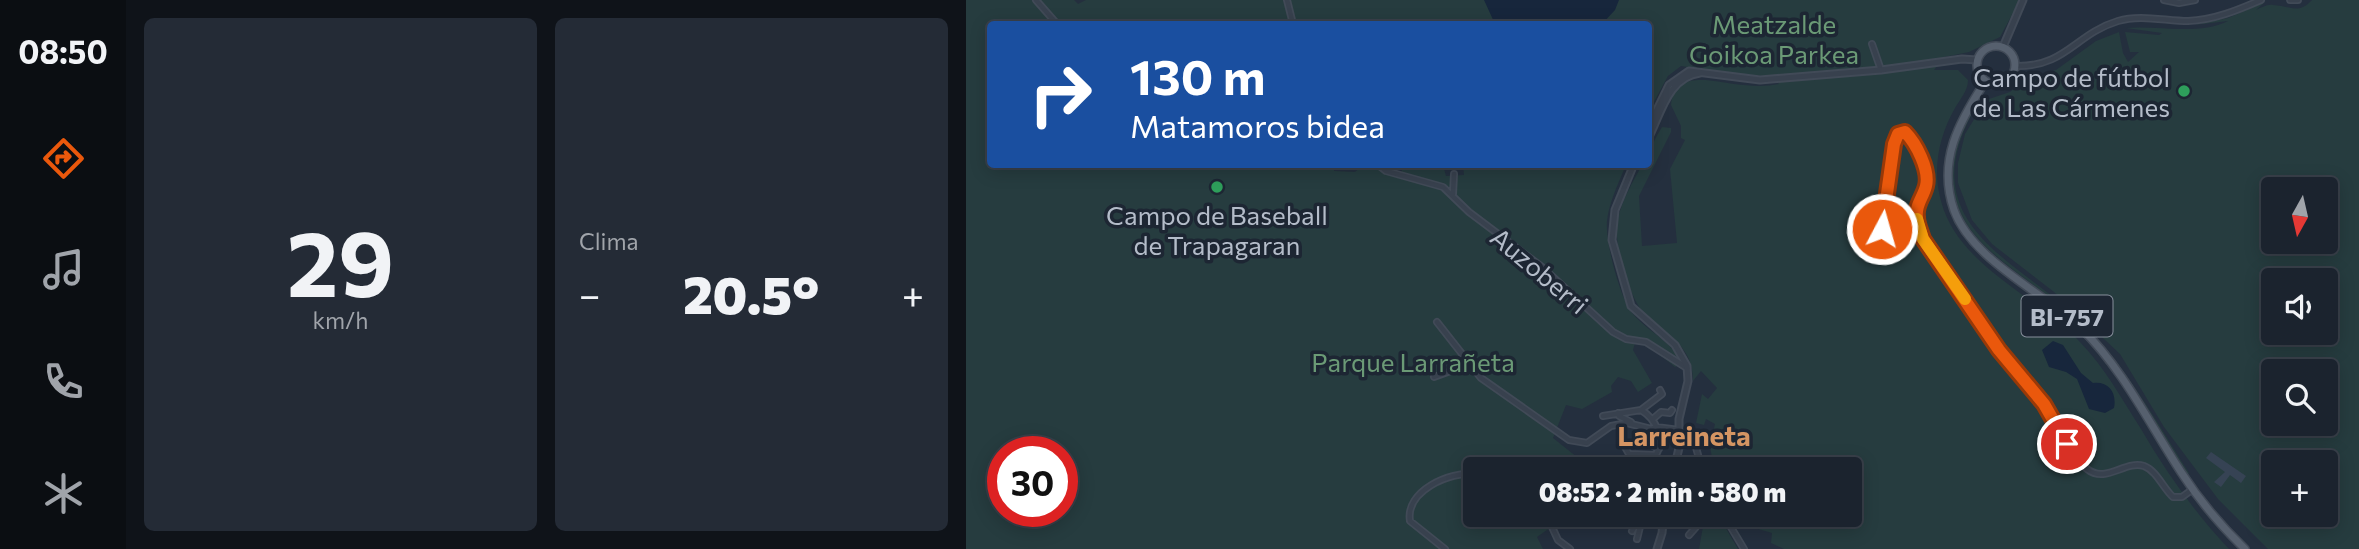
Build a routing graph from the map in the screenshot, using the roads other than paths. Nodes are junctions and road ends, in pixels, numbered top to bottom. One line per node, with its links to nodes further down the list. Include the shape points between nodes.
1 (1036, 0): 9 (street)
2 (1287, 0): 10 (street)
3 (2023, 0): 12 (street)
4 (2164, 0): 5 (street)
5 (2196, 0)
6 (2261, 0): 14 (street, via 2204,19 2120,20 2093,32 2053,60)
7 (2290, 0): 8 (street)
8 (2298, 0)
9 (1054, 21)
10 (1292, 21)
11 (1872, 44): 15 (street)
12 (2003, 47): 13 (main road, via 1984,50); 14 (main road)
13 (1977, 60): 15 (street); 17 (main road)
14 (2016, 66): 17 (main road, via 2008,81 1997,85)
15 (1881, 70): 16 (street, via 1760,80)
16 (1710, 73): 18 (street, via 1689,71 1674,79); 19 (street, via 1693,74 1677,83)
17 (1985, 82): 45 (main road, BI-757, via 1950,148 1948,179 1955,213 1983,251 2060,309 2098,347)
18 (1652, 119)
19 (1652, 131)
20 (1382, 168): 23 (street, Auzoberri, via 1443,187)
21 (1632, 168): 27 (street, via 1611,233 1627,296 1639,315 1675,345)
22 (1454, 174): 23 (street)
23 (1452, 195): 27 (street, Auzoberri, via 1613,332 1646,342)
24 (1879, 258): 45 (street, via 1889,170 1902,131 1914,145 1927,175 1917,218 1923,239 1999,350 2044,404 2078,459 2096,473 2143,466 2173,497)
25 (1437, 322): 26 (street)
26 (1468, 365): 28 (street); 35 (street, via 1566,438 1587,443 1611,426)
27 (1687, 368): 37 (street)
28 (1434, 377)
29 (1660, 390): 30 (street, via 1662,394)
30 (1641, 410): 32 (street); 34 (street)
31 (1672, 410): 34 (street)
32 (1618, 413): 33 (street); 35 (street)
33 (1603, 416)
34 (1654, 418): 36 (street)
35 (1633, 423): 36 (street)
36 (1656, 427): 37 (street); 41 (street)
37 (1679, 430): 38 (street)
38 (1679, 440): 42 (street); 43 (street, via 1693,441)
39 (1647, 443): 41 (street)
40 (1625, 447): 41 (street, via 1636,456 1653,456)
41 (1659, 449)
42 (1676, 457)
43 (1699, 457)
44 (1463, 474): 55 (street, via 1449,475 1419,495 1410,507 1410,521)
45 (2193, 489): 59 (main road, BI-757)
46 (1552, 527): 56 (street, via 1558,540)
47 (1635, 527): 52 (street)
48 (1640, 527): 54 (street)
49 (1663, 527): 57 (street)
50 (1696, 527): 53 (street)
51 (1731, 527): 58 (street)
52 (1632, 531)
53 (1689, 535)
54 (1637, 538)
55 (1445, 549)
56 (1570, 549)
57 (1657, 549)
58 (1744, 549)
59 (2245, 549)

